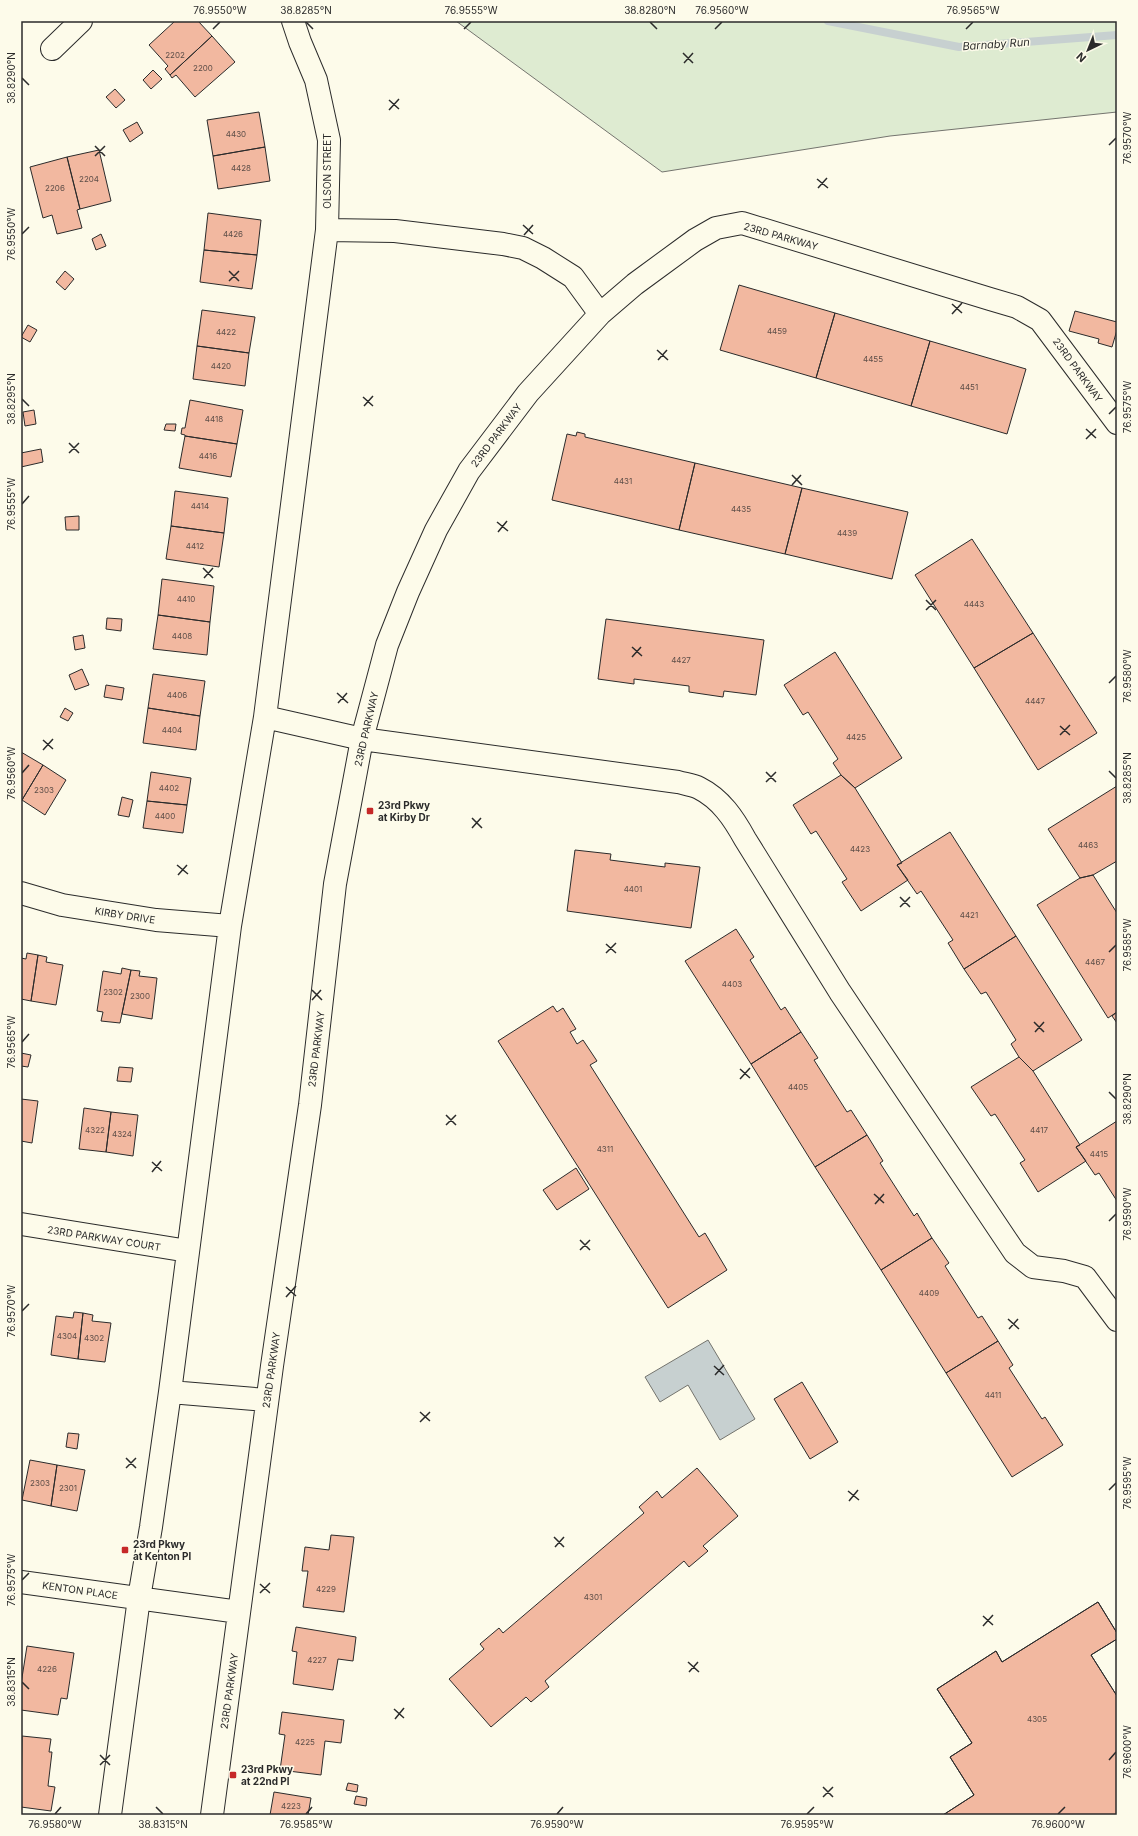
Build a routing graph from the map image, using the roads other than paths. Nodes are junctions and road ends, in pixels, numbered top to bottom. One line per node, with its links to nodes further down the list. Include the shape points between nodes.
1 (81, 21): 3 (street)
2 (293, 21): 4 (street, OLSON STREET, via 316,80 329,140)
3 (52, 49)
4 (327, 230): 5 (street, via 395,231 523,248 573,278); 7 (street)
5 (600, 314): 6 (street, 23RD PARKWAY, via 635,284 695,240 716,228 742,223 990,298 1040,320); 8 (street, 23RD PARKWAY, via 528,393 469,471 436,530 387,644)
6 (1117, 423)
7 (265, 717): 8 (street); 10 (street)
8 (362, 738): 13 (street, via 678,782 699,788 714,798 734,818 840,992 1015,1252 1033,1267 1064,1271 1085,1278); 15 (street, 23RD PARKWAY, via 335,884 310,1105)
9 (21, 892): 10 (street, KIRBY DRIVE, via 62,904 156,920)
10 (230, 926): 12 (street)
11 (21, 1224): 12 (street, 23RD PARKWAY COURT)
12 (188, 1251): 14 (street)
13 (1117, 1320)
14 (170, 1392): 15 (street); 17 (street)
15 (267, 1400): 18 (street, 23RD PARKWAY)
16 (21, 1582): 17 (street, KENTON PLACE)
17 (139, 1598): 18 (street, KENTON PLACE); 19 (street)
18 (239, 1612): 20 (street, 23RD PARKWAY)
19 (110, 1815)
20 (212, 1815)

